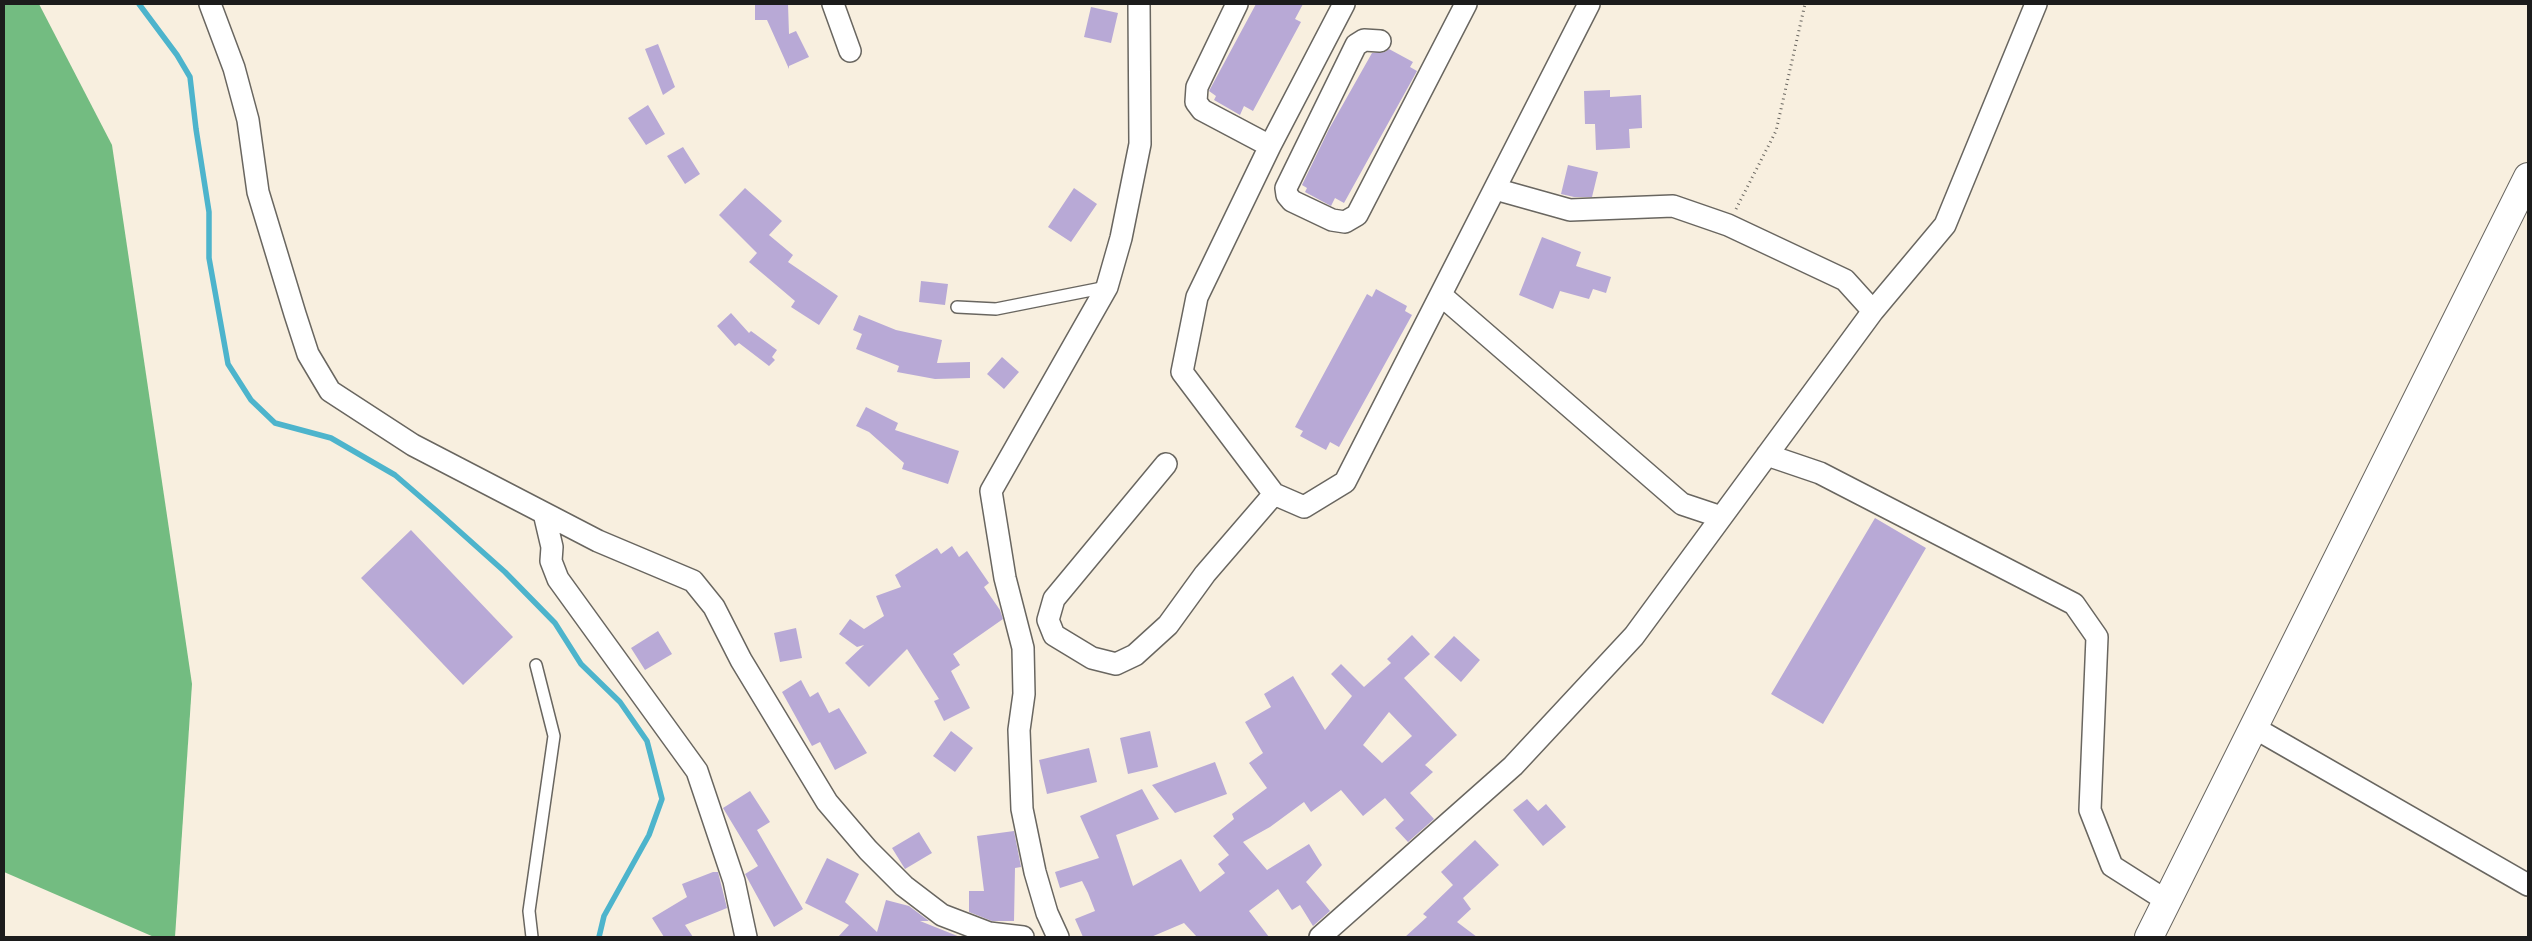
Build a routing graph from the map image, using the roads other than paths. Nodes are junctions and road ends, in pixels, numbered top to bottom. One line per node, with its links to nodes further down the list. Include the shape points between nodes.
1 (210, 4): 21 (street, via 234,68 248,120 258,192 295,314 308,354 330,391 413,446)
2 (833, 4): 10 (street)
3 (1139, 4): 14 (street, via 1140,144 1121,238)
4 (1237, 4): 11 (street, via 1197,87 1196,102 1202,110)
5 (1344, 4): 11 (street)
6 (1466, 4): 9 (street, via 1357,215 1346,222 1332,220 1292,201 1286,188 1356,45 1364,40)
7 (1589, 4): 13 (street)
8 (2036, 4): 17 (street, via 1945,225)
9 (1380, 41)
10 (850, 51)
11 (1270, 146): 20 (street, via 1198,297 1182,372)
12 (2526, 185): 24 (main road)
13 (1496, 189): 15 (street); 17 (street, via 1570,210 1673,206 1728,225 1845,280)
14 (1107, 287): 16 (lane, via 996,309); 30 (street, via 991,491 1005,578 1022,648 1024,694 1019,730 1022,809 1035,872 1047,914)
15 (1442, 296): 20 (street, via 1346,482 1304,507); 22 (street, via 1682,504)
16 (957, 307)
17 (1873, 311): 18 (street)
18 (1767, 454): 22 (street); 26 (street, via 1820,473 2074,604 2097,637 2090,810 2112,866)
19 (1166, 464): 20 (street, via 1054,599 1048,620 1054,635 1092,658 1116,664 1135,655 1168,625 1205,574)
20 (1274, 494)
21 (544, 514): 28 (street, via 552,547 551,561 558,579 697,772 734,881); 29 (street, via 693,582 714,607 741,660 827,802 868,850 904,886 942,915 989,933)
22 (1721, 517): 31 (street, via 1634,636 1514,766)
23 (536, 665): 27 (lane, via 554,736 529,911)
24 (2253, 727): 25 (street); 26 (main road)
25 (2528, 886)
26 (2167, 900): 32 (main road)
27 (532, 937)
28 (746, 937)
29 (1023, 937)
30 (1058, 937)
31 (1320, 937)
32 (2149, 937)

